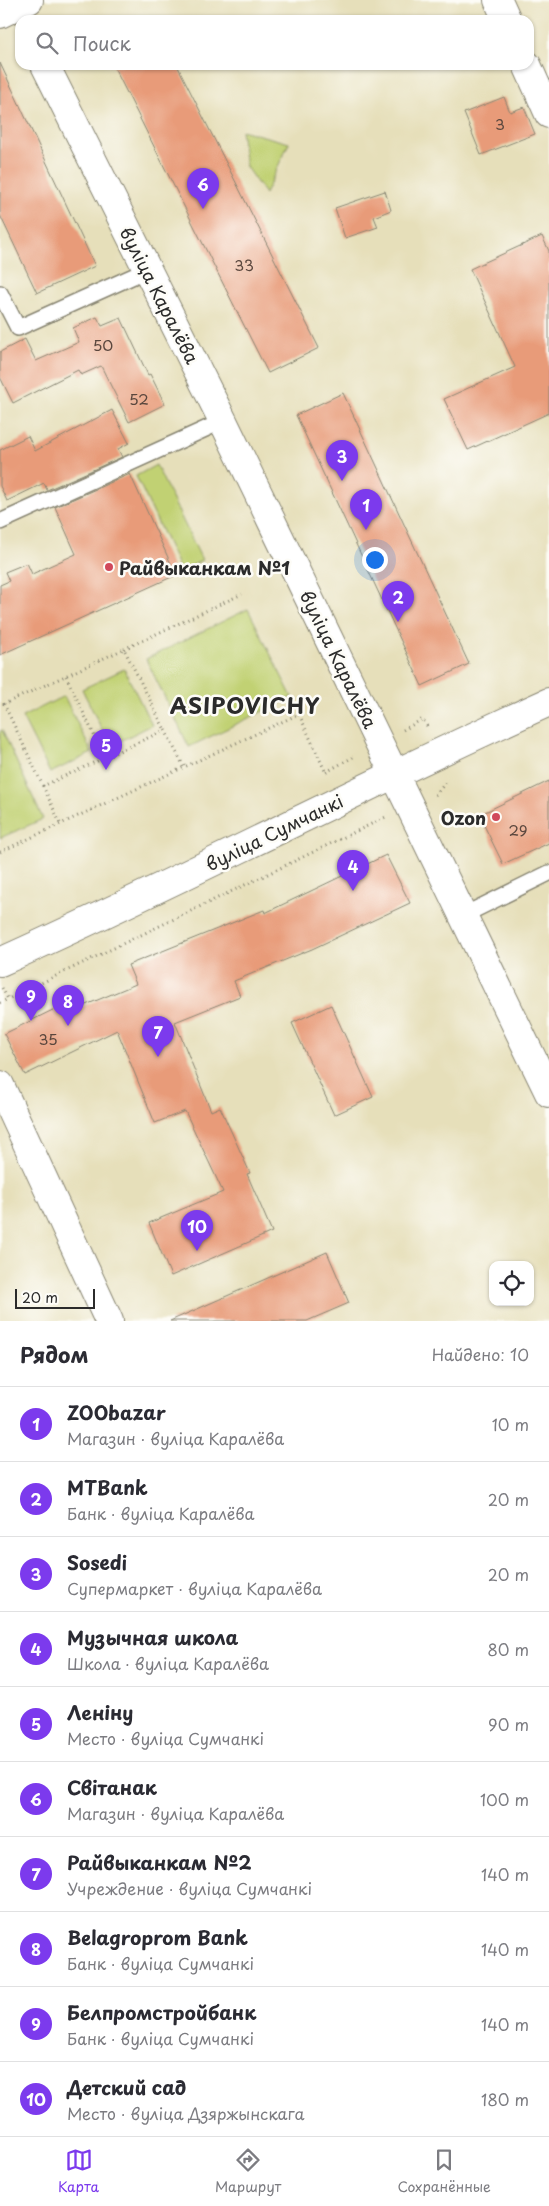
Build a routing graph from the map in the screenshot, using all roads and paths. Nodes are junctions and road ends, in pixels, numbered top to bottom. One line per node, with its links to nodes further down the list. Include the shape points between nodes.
1 (498, 0): 2 (street)
2 (505, 15)
3 (48, 70): 6 (street, вуліца Каралёва)
4 (529, 70): 5 (street)
5 (549, 114)
6 (148, 270): 7 (lane, via 18,328); 8 (street, вуліца Каралёва)
7 (0, 294)
8 (223, 421): 9 (lane); 18 (street, вуліца Каралёва)
9 (0, 522)
10 (242, 594): 11 (path)
11 (124, 649): 12 (path); 15 (path)
12 (66, 676): 14 (path); 16 (path)
13 (549, 702): 18 (street, вуліца Сумчанкі)
14 (2, 705): 19 (path)
15 (164, 730): 16 (path); 17 (path)
16 (105, 758): 19 (path)
17 (184, 767): 20 (path, via 299,714 328,776); 21 (path)
18 (395, 775): 20 (street, вуліца Сумчанкі); 24 (street, вуліца Каралёва)
19 (43, 786): 21 (path)
20 (345, 796): 25 (street, вуліца Сумчанкі, via 102,916); 27 (path, via 377,821)
21 (60, 824): 22 (path)
22 (0, 852)
23 (549, 873): 24 (lane)
24 (462, 916): 30 (street, вуліца Каралёва)
25 (0, 962)
26 (0, 983): 27 (path)
27 (8, 998): 28 (path)
28 (0, 1003)
29 (0, 1085): 31 (street)
30 (549, 1093)
31 (110, 1321)

